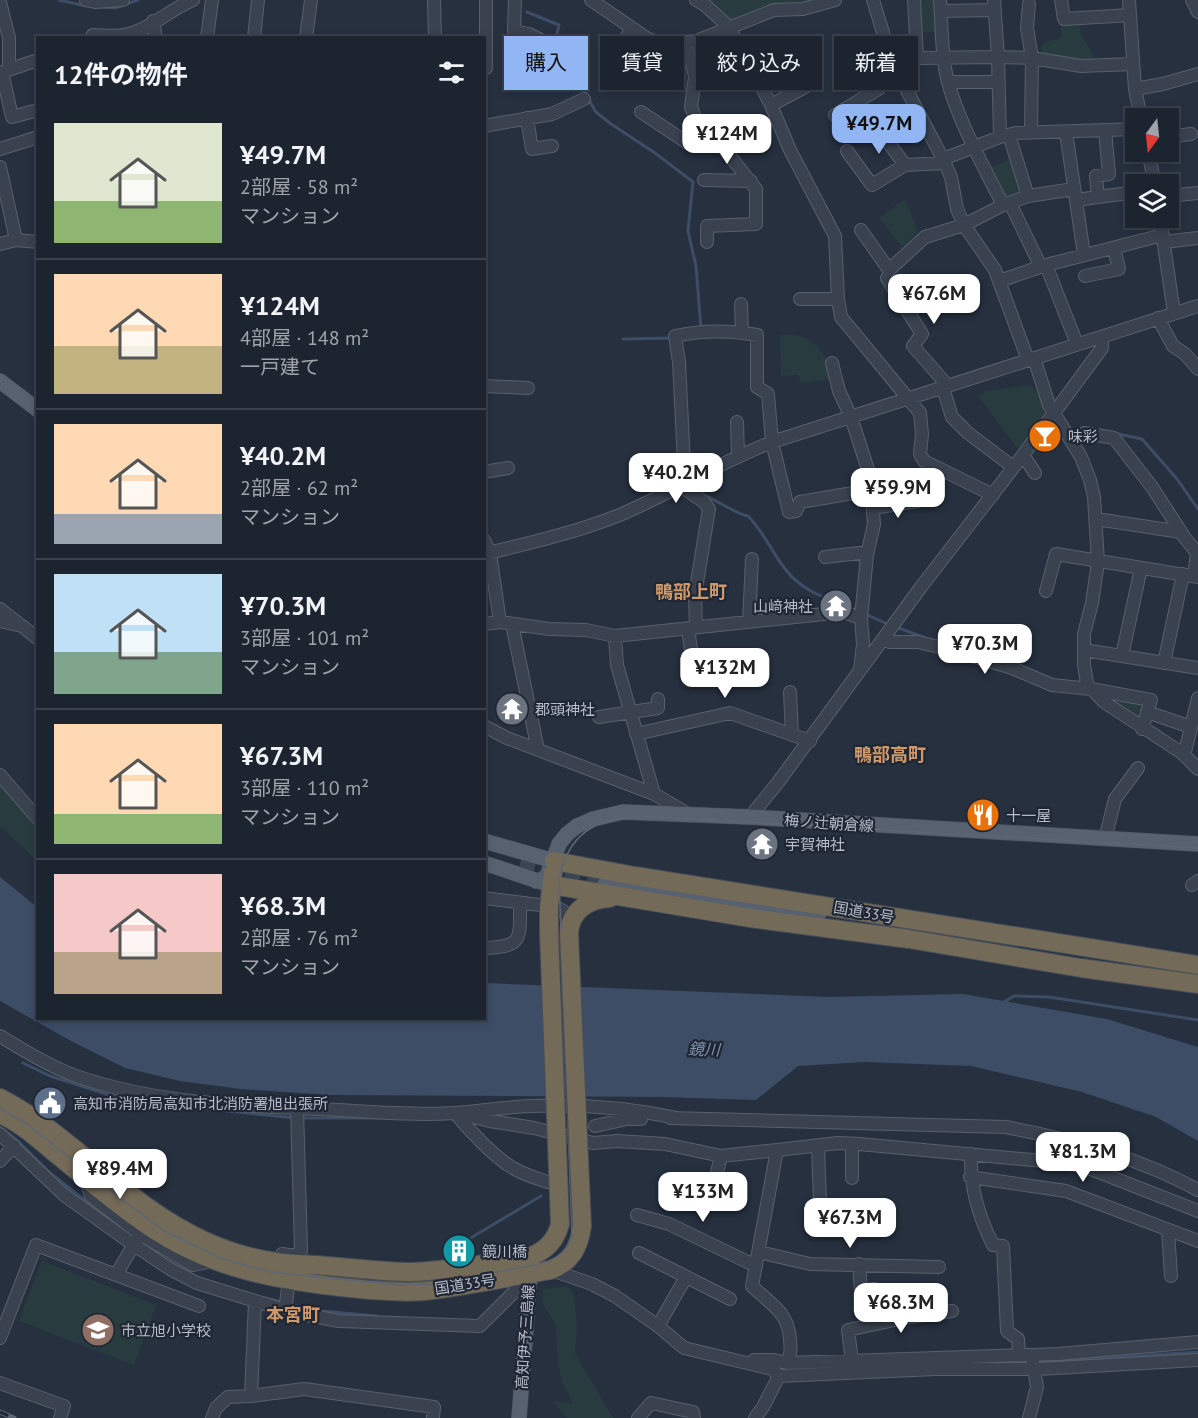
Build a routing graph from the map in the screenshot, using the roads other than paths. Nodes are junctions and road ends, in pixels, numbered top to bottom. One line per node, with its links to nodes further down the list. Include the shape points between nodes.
1 (86, 0): 2 (street)
2 (123, 0)
3 (193, 0): 23 (street)
4 (212, 0): 28 (street)
5 (258, 0): 29 (street)
6 (311, 0): 30 (street)
7 (434, 0): 31 (street)
8 (486, 0): 43 (street)
9 (514, 0): 32 (street, via 514,31)
10 (591, 0): 18 (street)
11 (696, 0): 24 (street)
12 (835, 0): 24 (street, via 804,9 774,10)
13 (873, 0): 35 (street)
14 (914, 0): 36 (street)
15 (1061, 0): 22 (street, via 1064,19)
16 (1129, 0): 22 (street)
17 (0, 2): 45 (street, via 9,38)
18 (607, 4): 25 (street)
19 (1029, 4): 41 (street, via 1027,28)
20 (941, 5): 21 (street); 40 (street)
21 (994, 5): 38 (street)
22 (1130, 15): 44 (street)
23 (153, 21): 26 (street, via 135,32); 27 (street)
24 (732, 27): 37 (street); 54 (street)
25 (631, 29): 33 (street); 34 (street)
26 (115, 36)
27 (156, 36)
28 (207, 36)
29 (254, 36)
30 (306, 36)
31 (435, 36)
32 (533, 36)
33 (627, 36)
34 (645, 36)
35 (884, 36)
36 (916, 36)
37 (684, 44): 60 (street, via 695,77 692,107)
38 (998, 57): 40 (street); 41 (street); 48 (street)
39 (918, 58): 40 (street)
40 (944, 58): 47 (street)
41 (1032, 58): 44 (street, via 1081,66); 65 (street)
42 (36, 61): 45 (street)
43 (490, 63)
44 (1133, 64): 49 (street)
45 (4, 71): 56 (street, via 12,117)
46 (1198, 74): 49 (street)
47 (948, 82): 48 (street); 72 (street)
48 (999, 82): 68 (street)
49 (1135, 88): 55 (street)
50 (800, 90): 54 (street)
51 (877, 90): 58 (street)
52 (907, 90): 75 (street)
53 (584, 99): 59 (street, via 552,114)
54 (773, 104): 105 (street, via 790,150 835,236)
55 (1139, 108)
56 (36, 111)
57 (641, 112): 60 (street, via 689,144)
58 (835, 116)
59 (527, 118): 61 (street); 71 (street, via 532,149)
60 (696, 119): 79 (street, via 699,128 714,136)
61 (486, 126)
62 (878, 127): 76 (street)
63 (1125, 129): 64 (street)
64 (1104, 130): 66 (street); 88 (street, via 1109,174 1096,176)
65 (1031, 132): 66 (street); 68 (street)
66 (1066, 132): 85 (street)
67 (1191, 134): 69 (street)
68 (1004, 136): 72 (street); 87 (street)
69 (1179, 136)
70 (36, 138): 73 (street)
71 (552, 146)
72 (975, 147): 75 (street); 89 (street)
73 (0, 149)
74 (847, 151): 80 (street)
75 (944, 161): 76 (street); 90 (street)
76 (904, 165): 80 (street)
77 (0, 167): 81 (street)
78 (704, 180): 79 (street)
79 (751, 181): 97 (street, via 756,189 761,224 707,226)
80 (872, 185): 82 (street)
81 (3, 188): 95 (street)
82 (860, 191)
83 (1125, 193): 88 (street)
84 (1198, 193): 86 (street)
85 (1075, 195): 87 (street); 88 (street); 100 (street)
86 (1179, 195)
87 (1028, 196): 89 (street)
88 (1098, 197)
89 (1007, 204): 90 (street); 101 (street)
90 (964, 225): 92 (street, via 925,237 889,270); 104 (street)
91 (1161, 228): 94 (street)
92 (861, 230)
93 (1198, 238): 94 (street)
94 (1163, 239): 99 (street); 109 (street)
95 (16, 240): 96 (street); 98 (street)
96 (36, 242)
97 (707, 242)
98 (0, 244)
99 (1114, 248): 100 (street); 102 (street, via 1119,269)
100 (1084, 255): 101 (street)
101 (1044, 266): 104 (street); 113 (street)
102 (1085, 276)
103 (887, 278): 119 (street, via 922,334 913,346)
104 (999, 281): 114 (street)
105 (838, 298): 106 (street); 121 (street, via 841,317)
106 (800, 299)
107 (741, 304): 111 (street)
108 (1198, 306): 109 (street)
109 (1174, 313): 110 (street)
110 (1158, 318): 112 (street); 116 (street, via 1173,346)
111 (742, 332): 127 (street, via 757,335 757,387 768,394); 134 (street, via 698,330 675,336)
112 (1102, 337): 113 (street); 123 (street, via 1102,348)
113 (1077, 344): 114 (street)
114 (1031, 359): 119 (street); 123 (street)
115 (832, 363): 124 (street, via 839,392)
116 (1198, 369)
117 (0, 381): 122 (main road)
118 (486, 386): 120 (street)
119 (946, 387): 121 (street); 130 (street, via 952,417)
120 (528, 388)
121 (910, 399): 124 (street); 136 (street, via 920,413 920,454 924,461)
122 (36, 408)
123 (1055, 412): 126 (street); 129 (street)
124 (851, 417): 127 (street); 135 (street)
125 (736, 422): 128 (street)
126 (1071, 439): 139 (street, via 1090,480); 140 (street, via 1084,434 1114,438)
127 (772, 442): 128 (street); 135 (street, via 789,512 796,511 800,502)
128 (738, 455): 134 (street)
129 (1023, 455): 130 (street); 133 (street)
130 (1013, 467): 136 (street)
131 (508, 468): 132 (street)
132 (486, 472)
133 (1035, 473)
134 (683, 485): 142 (street, via 587,527); 156 (street, via 709,509)
135 (872, 490): 138 (street)
136 (993, 495): 159 (street)
137 (918, 501): 138 (street)
138 (873, 508): 141 (street)
139 (1096, 519): 140 (street); 145 (street)
140 (1181, 532): 147 (street, via 1197,553)
141 (868, 552): 143 (street); 150 (street)
142 (487, 554): 153 (street)
143 (825, 557)
144 (752, 559): 152 (street)
145 (1098, 562): 146 (street); 148 (street, via 1056,554); 160 (street)
146 (1141, 568): 147 (street); 161 (street)
147 (1192, 576): 162 (street)
148 (1046, 591)
149 (0, 609): 155 (street)
150 (861, 614): 152 (street, via 843,612); 165 (street)
151 (0, 621): 155 (street)
152 (749, 622): 156 (street)
153 (506, 623): 154 (street); 157 (street); 179 (street)
154 (486, 624)
155 (22, 626): 158 (street)
156 (692, 627): 157 (street); 164 (street)
157 (615, 636): 171 (street, via 617,665)
158 (36, 637)
159 (884, 640): 165 (street); 166 (street, via 918,642 1012,668 1052,685)
160 (1084, 650): 161 (street); 166 (street, via 1087,684)
161 (1122, 656): 162 (street)
162 (1164, 663): 163 (street)
163 (1198, 668)
164 (694, 672)
165 (859, 674): 178 (street)
166 (1091, 689): 170 (street, via 1151,700); 175 (street)
167 (790, 692): 177 (street)
168 (1198, 698): 174 (street)
169 (658, 699): 171 (street, via 658,708)
170 (1147, 712): 174 (street); 175 (street)
171 (630, 713): 172 (street); 176 (street)
172 (599, 717)
173 (486, 727): 179 (street)
174 (1191, 727): 180 (street)
175 (1142, 729): 180 (street)
176 (636, 734): 177 (street, via 730,713); 184 (street)
177 (792, 735): 178 (street)
178 (810, 741): 187 (street)
179 (538, 750): 184 (street)
180 (1182, 753): 182 (street)
181 (1138, 768): 188 (street, via 1115,798)
182 (1198, 769)
183 (0, 775): 186 (street)
184 (654, 794): 185 (street)
185 (690, 815): 187 (main road, 梅ノ辻朝倉線); 192 (main road, 梅ノ辻朝倉線, via 623,812 593,819 567,834)
186 (36, 816)
187 (750, 817): 188 (main road, 梅ノ辻朝倉線)
188 (1105, 839): 190 (main road, 梅ノ辻朝倉線)
189 (486, 842): 192 (main road)
190 (1198, 844)
191 (486, 854): 194 (main road)
192 (554, 861): 195 (highway, 国道33号); 202 (highway, 国道33号, via 766,896)
193 (486, 864): 195 (main road)
194 (520, 865)
195 (548, 884): 197 (highway, 国道33号); 200 (highway, 国道33号); 201 (highway)
196 (605, 884): 202 (main road)
197 (627, 897): 201 (highway, 国道33号, via 598,899 584,905); 202 (highway, 国道33号, via 750,918)
198 (486, 898): 199 (street)
199 (520, 904): 200 (street); 203 (street, via 520,929 515,941 507,947)
200 (549, 906): 201 (street, via 563,911); 240 (highway, 国道33号, bridge, via 560,1224 551,1245)
201 (569, 925): 241 (highway, 国道33号, bridge, via 582,1226 577,1248 570,1258)
202 (911, 930): 204 (highway, 国道33号); 205 (highway, 国道33号, via 1081,968)
203 (486, 948)
204 (1198, 965)
205 (1198, 984)
206 (0, 1036): 208 (street, via 43,1062 77,1076 135,1091 211,1104)
207 (0, 1098): 235 (highway, 国道33号, via 35,1119 170,1222 205,1241)
208 (297, 1108): 210 (street); 235 (street, via 301,1251 295,1256 266,1251)
209 (0, 1113): 221 (highway, 国道33号)
210 (455, 1113): 211 (street, via 533,1106); 219 (street, via 593,1143 665,1144); 224 (street, via 510,1167)
211 (677, 1118): 212 (street, via 627,1119); 226 (street, via 1005,1127 1128,1158)
212 (595, 1126)
213 (0, 1134): 215 (street)
214 (852, 1143): 216 (street); 218 (street); 223 (street)
215 (14, 1146): 220 (street); 231 (street, via 64,1195)
216 (818, 1146): 217 (street); 229 (street)
217 (777, 1150): 219 (street); 233 (street)
218 (971, 1154): 222 (street); 227 (street, via 1088,1168)
219 (721, 1156): 225 (street)
220 (0, 1161)
221 (84, 1177): 231 (street, via 91,1196); 236 (highway, 国道33号, via 172,1242)
222 (970, 1177): 230 (street, via 1066,1191); 255 (street, via 985,1230 993,1245 1003,1246 1007,1331 1018,1339)
223 (852, 1178)
224 (548, 1182)
225 (713, 1189)
226 (1198, 1190)
227 (1198, 1210)
228 (637, 1215): 238 (street, via 669,1224)
229 (821, 1229)
230 (1168, 1231): 232 (street); 243 (street)
231 (137, 1239): 236 (street, via 193,1265); 242 (street); 248 (street, via 170,1269)
232 (1198, 1241)
233 (759, 1252): 237 (street, via 810,1264); 238 (street)
234 (639, 1253): 244 (street)
235 (264, 1260): 246 (highway, 国道33号)
236 (213, 1261): 246 (highway, 国道33号)
237 (859, 1264): 239 (street); 245 (street, via 861,1291)
238 (756, 1266): 260 (street, via 752,1286 781,1312 789,1327 791,1353)
239 (939, 1267)
240 (527, 1269): 241 (highway, 国道33号); 246 (highway, 国道33号, via 501,1263 411,1272); 246 (street, via 520,1286 480,1326 473,1327 339,1321); 268 (main road, 高知伊予三島線)
241 (551, 1270): 252 (street, via 600,1288)
242 (116, 1275): 249 (street); 250 (street, via 36,1245)
243 (1171, 1276)
244 (686, 1277): 247 (street); 252 (street)
245 (874, 1289)
246 (288, 1292): 248 (street)
247 (730, 1299)
248 (255, 1302): 264 (street)
249 (199, 1306)
250 (6, 1307): 253 (street)
251 (951, 1311): 258 (street, via 848,1330)
252 (658, 1326): 259 (street, via 690,1351)
253 (0, 1338)
254 (1198, 1344): 255 (street)
255 (1019, 1355): 256 (street)
256 (998, 1356): 258 (street); 261 (street)
257 (1198, 1360): 261 (street)
258 (852, 1361): 260 (street)
259 (744, 1362): 260 (street, via 760,1359); 262 (street, via 772,1369)
260 (787, 1363)
261 (1033, 1364): 262 (street); 272 (street, via 1037,1387)
262 (779, 1376): 271 (street)
263 (0, 1383): 265 (street, via 64,1406)
264 (251, 1396): 266 (street, via 228,1396); 267 (street, via 304,1389 434,1407)
265 (60, 1418)
266 (212, 1418)
267 (433, 1418)
268 (519, 1418)
269 (639, 1418): 270 (street, via 651,1403 693,1412)
270 (694, 1418)
271 (755, 1418)
272 (1029, 1418)

